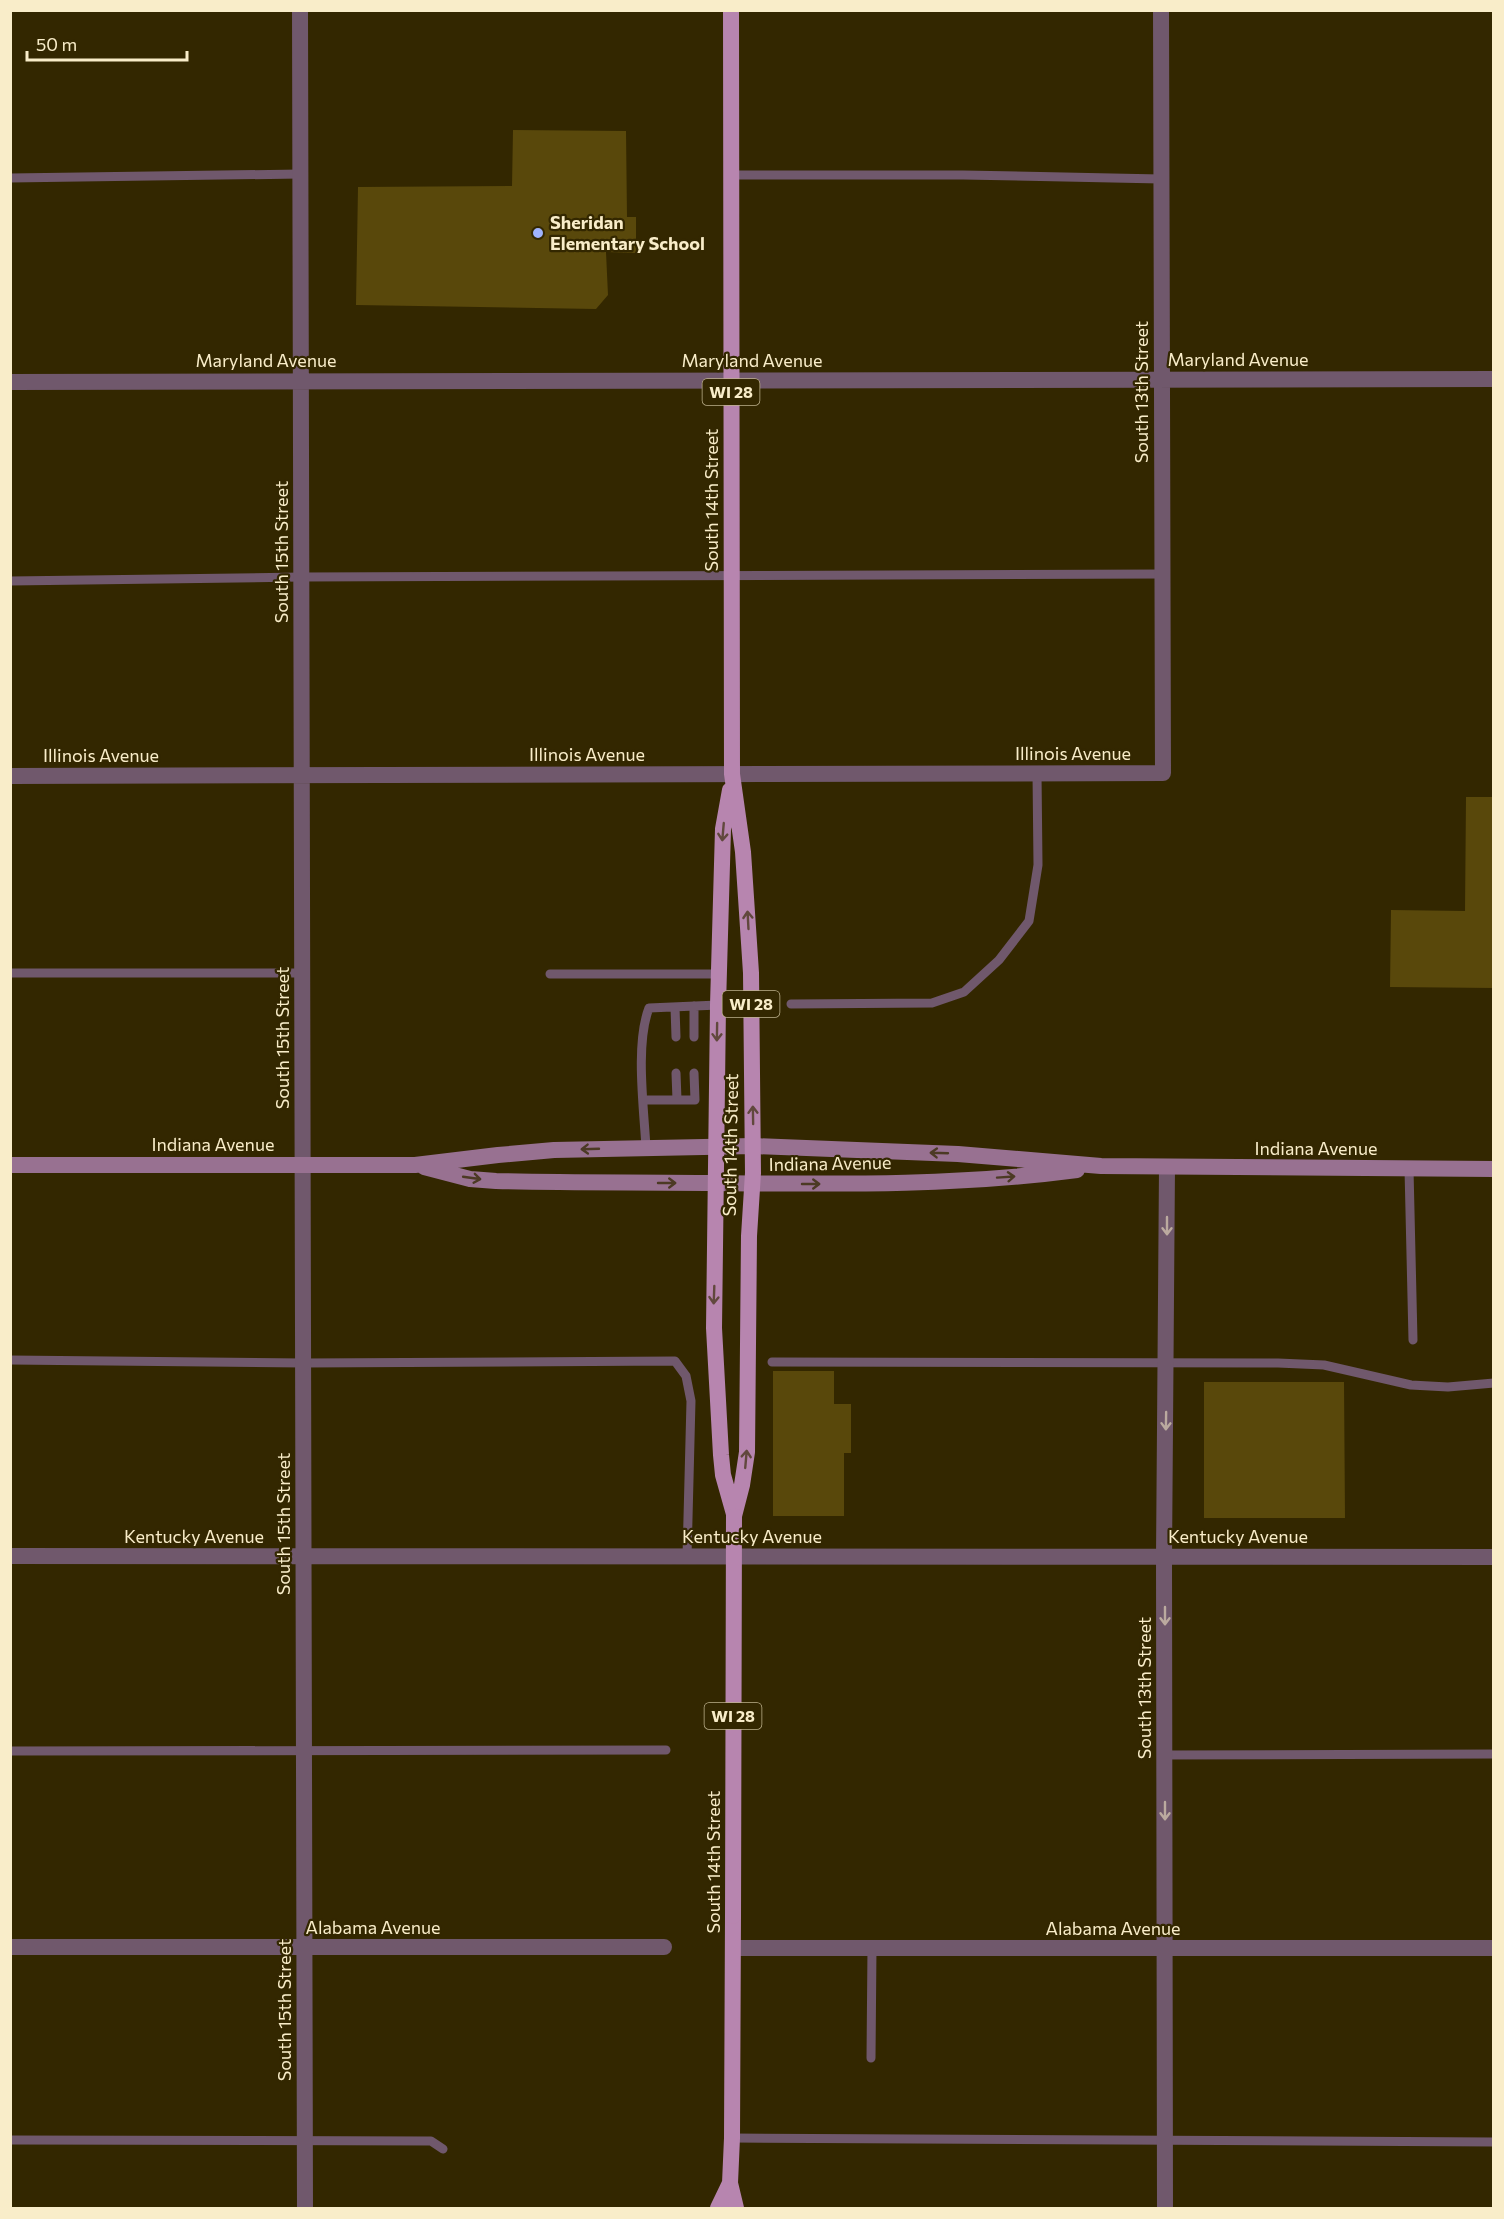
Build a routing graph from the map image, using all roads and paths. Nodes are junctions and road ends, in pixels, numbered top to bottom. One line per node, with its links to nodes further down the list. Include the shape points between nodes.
1 (300, 10): 4 (street, South 15th Street)
2 (730, 10): 5 (main road, South 14th Street / WI 28)
3 (1161, 10): 7 (street, South 13th Street)
4 (300, 174): 6 (lane); 11 (street, South 15th Street)
5 (731, 175): 7 (lane); 9 (main road, South 14th Street / WI 28)
6 (10, 178)
7 (1161, 179): 10 (street, South 13th Street)
8 (1494, 379): 10 (street, Maryland Avenue)
9 (731, 380): 10 (street, Maryland Avenue); 11 (street, Maryland Avenue); 15 (main road, South 14th Street / WI 28)
10 (1162, 380): 13 (street, South 13th Street)
11 (301, 381): 12 (street, Maryland Avenue); 14 (street, South 15th Street)
12 (10, 382)
13 (1162, 574): 15 (lane); 18 (street, South 13th Street)
14 (302, 577): 15 (lane); 16 (lane); 20 (street, South 15th Street)
15 (732, 577): 19 (main road, South 14th Street / WI 28)
16 (10, 581)
17 (1037, 773): 18 (street, Illinois Avenue); 19 (street, Illinois Avenue); 26 (lane, via 1038,865 1029,921 999,960 964,992 932,1004)
18 (1163, 773)
19 (732, 774): 20 (street, Illinois Avenue); 25 (main road, South 14th Street / WI 28, one-way to 25, via 723,829); 37 (main road, South 14th Street / WI 28, one-way to 19, via 746,875)
20 (302, 775): 21 (street, Illinois Avenue); 23 (street, South 15th Street)
21 (10, 776)
22 (10, 973): 23 (lane)
23 (303, 973): 39 (street, South 15th Street)
24 (550, 974): 25 (lane)
25 (718, 974): 27 (main road, South 14th Street / WI 28)
26 (791, 1004)
27 (718, 1005): 28 (lane); 36 (main road, South 14th Street / WI 28, one-way to 36)
28 (694, 1006): 29 (lane); 31 (lane)
29 (675, 1007): 30 (lane); 34 (lane, via 649,1008 644,1021)
30 (676, 1037)
31 (694, 1037)
32 (676, 1073): 35 (lane)
33 (694, 1073): 35 (lane, via 695,1100)
34 (644, 1100): 35 (lane); 38 (lane)
35 (677, 1100)
36 (716, 1146): 37 (main road, Indiana Avenue); 38 (main road, Indiana Avenue); 46 (main road, South 14th Street / WI 28)
37 (753, 1146): 42 (main road, Indiana Avenue, one-way to 37, via 958,1154); 47 (main road, South 14th Street / WI 28)
38 (646, 1148): 41 (main road, Indiana Avenue, one-way to 41, via 554,1150)
39 (303, 1164): 40 (main road, Indiana Avenue); 41 (main road, Indiana Avenue); 52 (street, South 15th Street)
40 (10, 1165)
41 (416, 1165): 46 (main road, Indiana Avenue, one-way to 46, via 470,1179 496,1181)
42 (1101, 1166): 43 (main road, Indiana Avenue); 47 (main road, Indiana Avenue, one-way to 42, via 880,1184)
43 (1167, 1167): 44 (main road, Indiana Avenue); 51 (street, South 13th Street, one-way to 51)
44 (1409, 1169): 45 (main road, Indiana Avenue); 48 (lane)
45 (1494, 1169)
46 (716, 1183): 47 (main road, Indiana Avenue); 54 (main road, South 14th Street / WI 28, one-way to 54, via 714,1328 719,1434 723,1475)
47 (753, 1184): 54 (main road, South 14th Street / WI 28, one-way to 47, via 747,1452)
48 (1413, 1340)
49 (10, 1360): 52 (lane)
50 (772, 1362): 51 (lane)
51 (1166, 1362): 53 (lane, via 1324,1365 1411,1385); 58 (street, South 13th Street, one-way to 58)
52 (303, 1363): 56 (street, South 15th Street); 57 (lane, via 675,1361 686,1376 691,1401)
53 (1494, 1383)
54 (734, 1516): 68 (main road, South 14th Street / WI 28, bridge)
55 (10, 1556): 56 (street, Kentucky Avenue)
56 (304, 1556): 57 (street, Kentucky Avenue); 62 (street, South 15th Street)
57 (687, 1557): 58 (street, Kentucky Avenue)
58 (1164, 1557): 59 (street, Kentucky Avenue); 64 (street, South 13th Street, one-way to 64)
59 (1494, 1557)
60 (666, 1750): 62 (lane)
61 (10, 1751): 62 (lane)
62 (304, 1751): 66 (street, South 15th Street)
63 (1494, 1754): 64 (lane)
64 (1165, 1755): 70 (street, South 13th Street, one-way to 70)
65 (10, 1947): 66 (street, Alabama Avenue)
66 (305, 1947): 67 (street, Alabama Avenue); 75 (street, South 15th Street)
67 (664, 1947)
68 (733, 1948): 69 (street, Alabama Avenue); 73 (main road, South 14th Street / WI 28)
69 (872, 1948): 70 (street, Alabama Avenue); 72 (lane)
70 (1165, 1948): 71 (street, Alabama Avenue); 76 (street, South 13th Street)
71 (1494, 1948)
72 (871, 2058)
73 (732, 2139): 76 (lane); 79 (main road, South 14th Street / WI 28)
74 (10, 2140): 75 (lane)
75 (305, 2140): 78 (lane, via 431,2141); 80 (street, South 15th Street)
76 (1164, 2141): 77 (lane); 83 (street, South 13th Street)
77 (1494, 2142)
78 (443, 2149)
79 (729, 2183): 81 (main road, WI 28); 82 (main road, South 14th Street / WI 28)
80 (305, 2208)
81 (718, 2208)
82 (736, 2208)
83 (1165, 2208)

